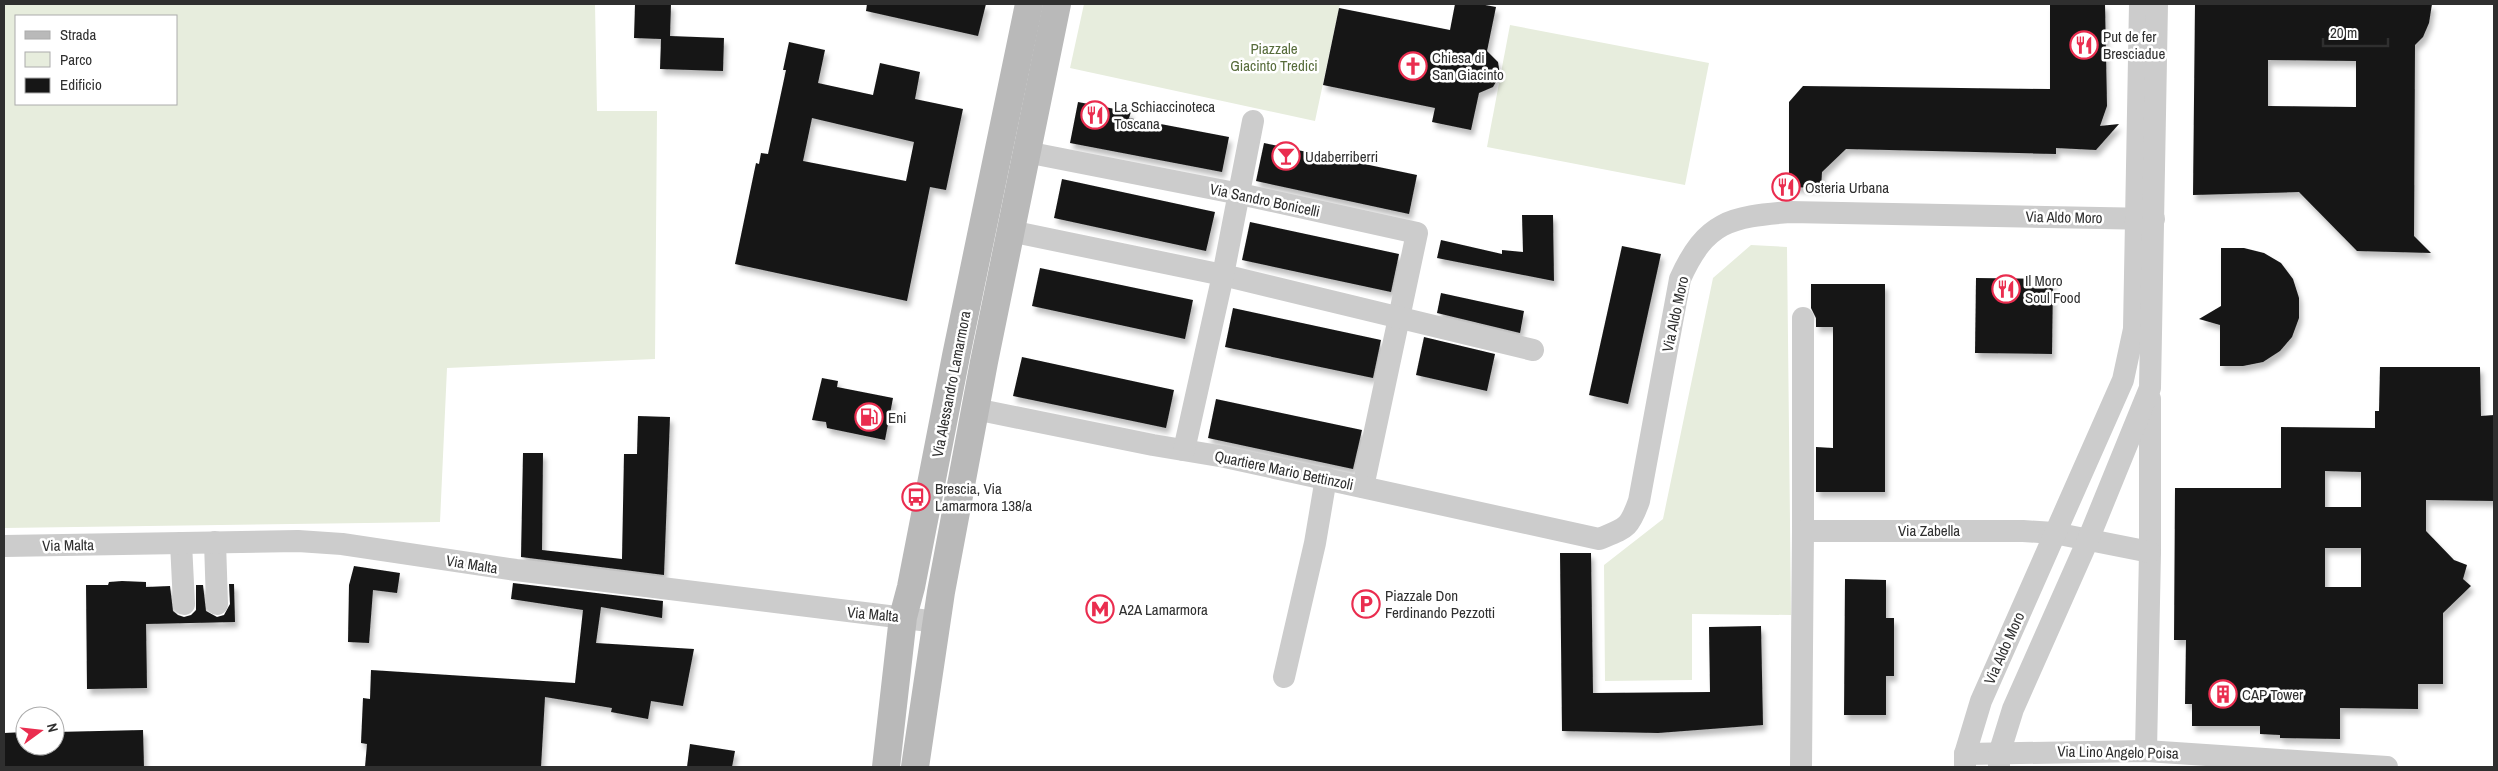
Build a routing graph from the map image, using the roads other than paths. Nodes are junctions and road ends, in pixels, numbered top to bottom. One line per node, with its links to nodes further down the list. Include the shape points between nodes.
1 (1029, 4): 28 (main road, Via Alessandro Lamarmora)
2 (1057, 4): 6 (main road, Via Alessandro Lamarmora)
3 (2140, 4): 8 (street, Via Aldo Moro)
4 (2157, 4): 8 (street, Via Aldo Moro)
5 (1253, 121): 7 (street)
6 (1026, 152): 7 (street, Via Sandro Bonicelli); 9 (main road, Via Alessandro Lamarmora)
7 (1240, 194): 10 (street); 12 (street, Via Sandro Bonicelli, via 1418,233)
8 (2144, 218): 14 (street, Via Aldo Moro); 18 (street, Via Aldo Moro, via 1790,212 1752,215 1721,225 1692,253 1680,279 1639,501 1632,522 1599,539); 20 (street, Via Aldo Moro, via 2134,330 2123,380)
9 (1010, 231): 10 (street); 15 (main road, Via Alessandro Lamarmora)
10 (1224, 275): 12 (street); 16 (street)
11 (1803, 318): 19 (street)
12 (1399, 319): 13 (street); 18 (street, Quartiere Mario Bettinzoli)
13 (1533, 350)
14 (2150, 388): 21 (street, Via Aldo Moro); 25 (street, Via Aldo Moro)
15 (975, 409): 16 (street, Quartiere Mario Bettinzoli); 29 (main road, Via Alessandro Lamarmora)
16 (1184, 450): 17 (street, Quartiere Mario Bettinzoli)
17 (1326, 478): 18 (street, Quartiere Mario Bettinzoli); 30 (street, via 1315,543)
18 (1363, 487)
19 (1804, 531): 20 (street, Via Zabella, via 2001,530); 36 (street)
20 (2054, 533): 21 (street); 32 (street, Via Aldo Moro, via 1981,701)
21 (2088, 540): 25 (street); 33 (street, Via Aldo Moro, via 2013,709)
22 (215, 542): 23 (street, Via Malta); 27 (street); 28 (street, Via Malta, via 342,544 516,570)
23 (181, 543): 24 (street, Via Malta); 26 (street)
24 (4, 546)
25 (2150, 552): 31 (street, Via Aldo Moro)
26 (184, 604)
27 (217, 604)
28 (903, 617): 29 (street, Via Malta); 34 (main road, Via Alessandro Lamarmora)
29 (937, 622): 35 (main road, Via Alessandro Lamarmora)
30 (1284, 677)
31 (2146, 751): 33 (street, Via Lino Angelo Poisa, via 2046,751); 37 (street, Via Lino Angelo Poisa)
32 (1965, 760): 33 (street, Via Lino Angelo Poisa)
33 (1999, 760)
34 (886, 767)
35 (915, 767)
36 (1802, 767)
37 (2387, 767)

